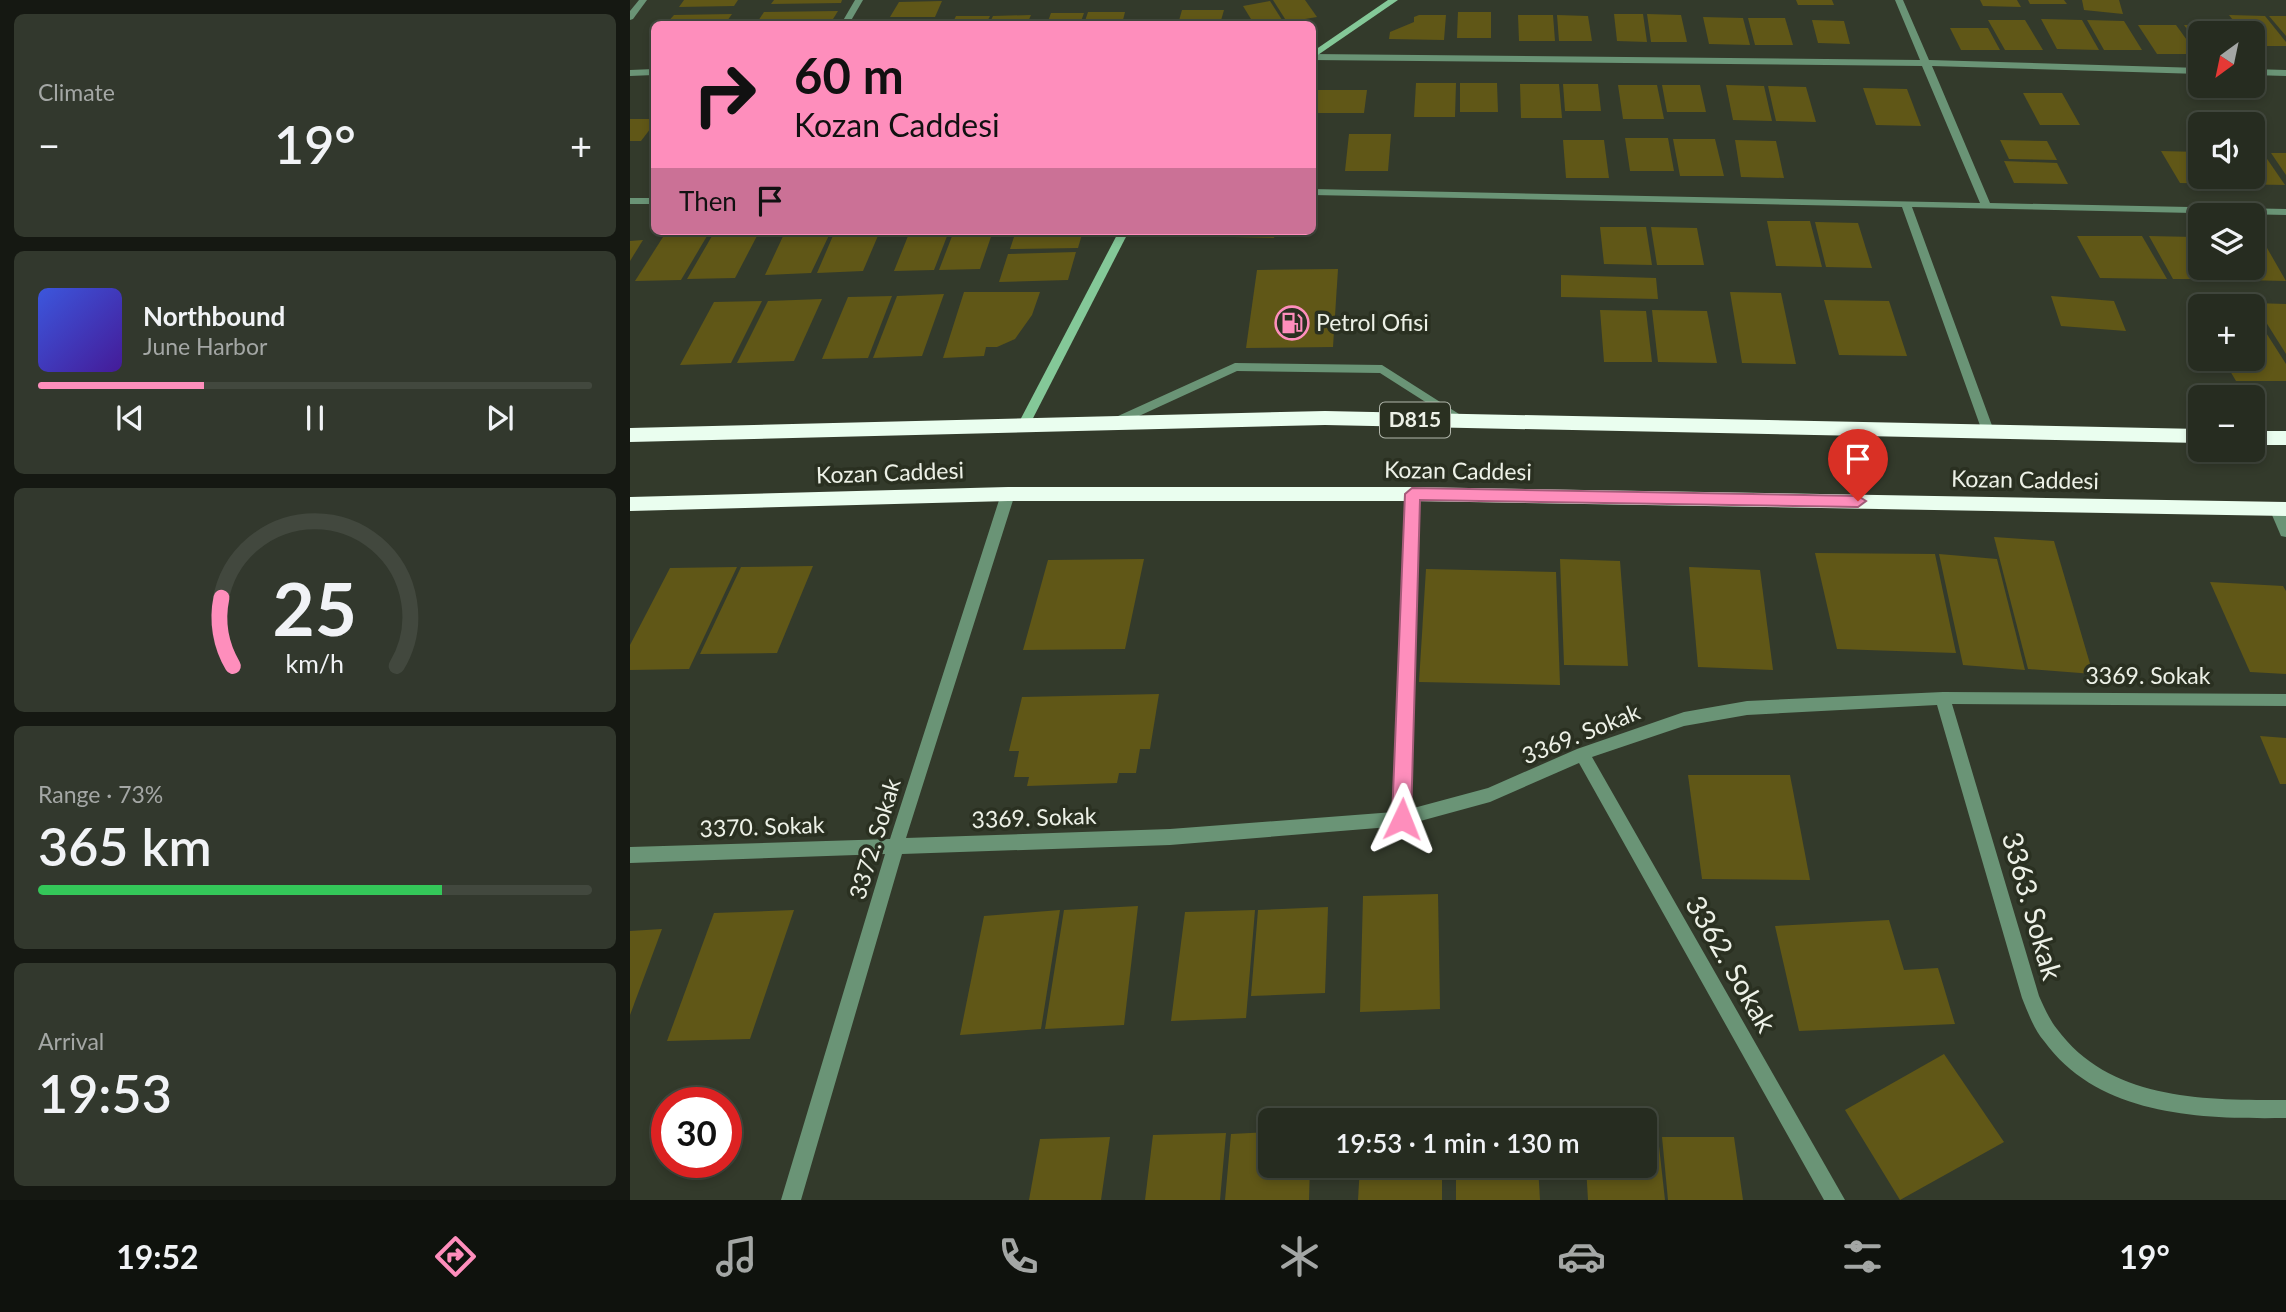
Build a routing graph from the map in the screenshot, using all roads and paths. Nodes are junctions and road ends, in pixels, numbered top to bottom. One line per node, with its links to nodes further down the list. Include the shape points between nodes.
1 (643, 0): 5 (street)
2 (859, 0): 6 (street)
3 (1394, 0): 7 (main road)
4 (1899, 0): 9 (street)
5 (630, 17)
6 (847, 21)
7 (1316, 54)
8 (1316, 57): 9 (street)
9 (1926, 63): 10 (street); 19 (street)
10 (2188, 71)
11 (651, 72): 13 (street)
12 (2265, 72): 14 (street)
13 (630, 73)
14 (2286, 73)
15 (1316, 192): 18 (street)
16 (630, 201): 17 (street)
17 (651, 201)
18 (1906, 204): 19 (street); 25 (street)
19 (1987, 207): 20 (street)
20 (2286, 212)
21 (1122, 235): 24 (main road)
22 (1464, 421): 23 (highway, Kozan Caddesi / D815, via 1325,418); 23 (street, via 1382,369 1235,367); 25 (highway, Kozan Caddesi / D815)
23 (1110, 424): 24 (highway, Kozan Caddesi / D815)
24 (1023, 426): 26 (highway, Kozan Caddesi / D815)
25 (1988, 432): 27 (highway, Kozan Caddesi / D815)
26 (630, 435)
27 (2188, 436)
28 (2265, 438): 29 (highway)
29 (2286, 438)
30 (1008, 494): 31 (highway, Kozan Caddesi); 32 (highway, Kozan Caddesi); 39 (street, 3372. Sokak)
31 (1412, 494): 33 (highway, Kozan Caddesi); 38 (street)
32 (630, 504)
33 (2281, 508): 34 (street)
34 (2286, 532)
35 (1943, 698): 36 (street, 3369. Sokak); 37 (street, 3369. Sokak, via 1747,708 1684,719); 41 (street, 3363. Sokak, via 2031,998 2053,1039 2088,1073 2124,1093 2166,1105)
36 (2286, 700)
37 (1582, 754): 38 (street, 3369. Sokak, via 1490,795); 43 (street, 3362. Sokak)
38 (1402, 819): 39 (street, 3369. Sokak, via 1170,837)
39 (896, 845): 40 (street, 3370. Sokak); 42 (street, 3372. Sokak)
40 (630, 855)
41 (2286, 1109)
42 (791, 1200)
43 (1835, 1200)

